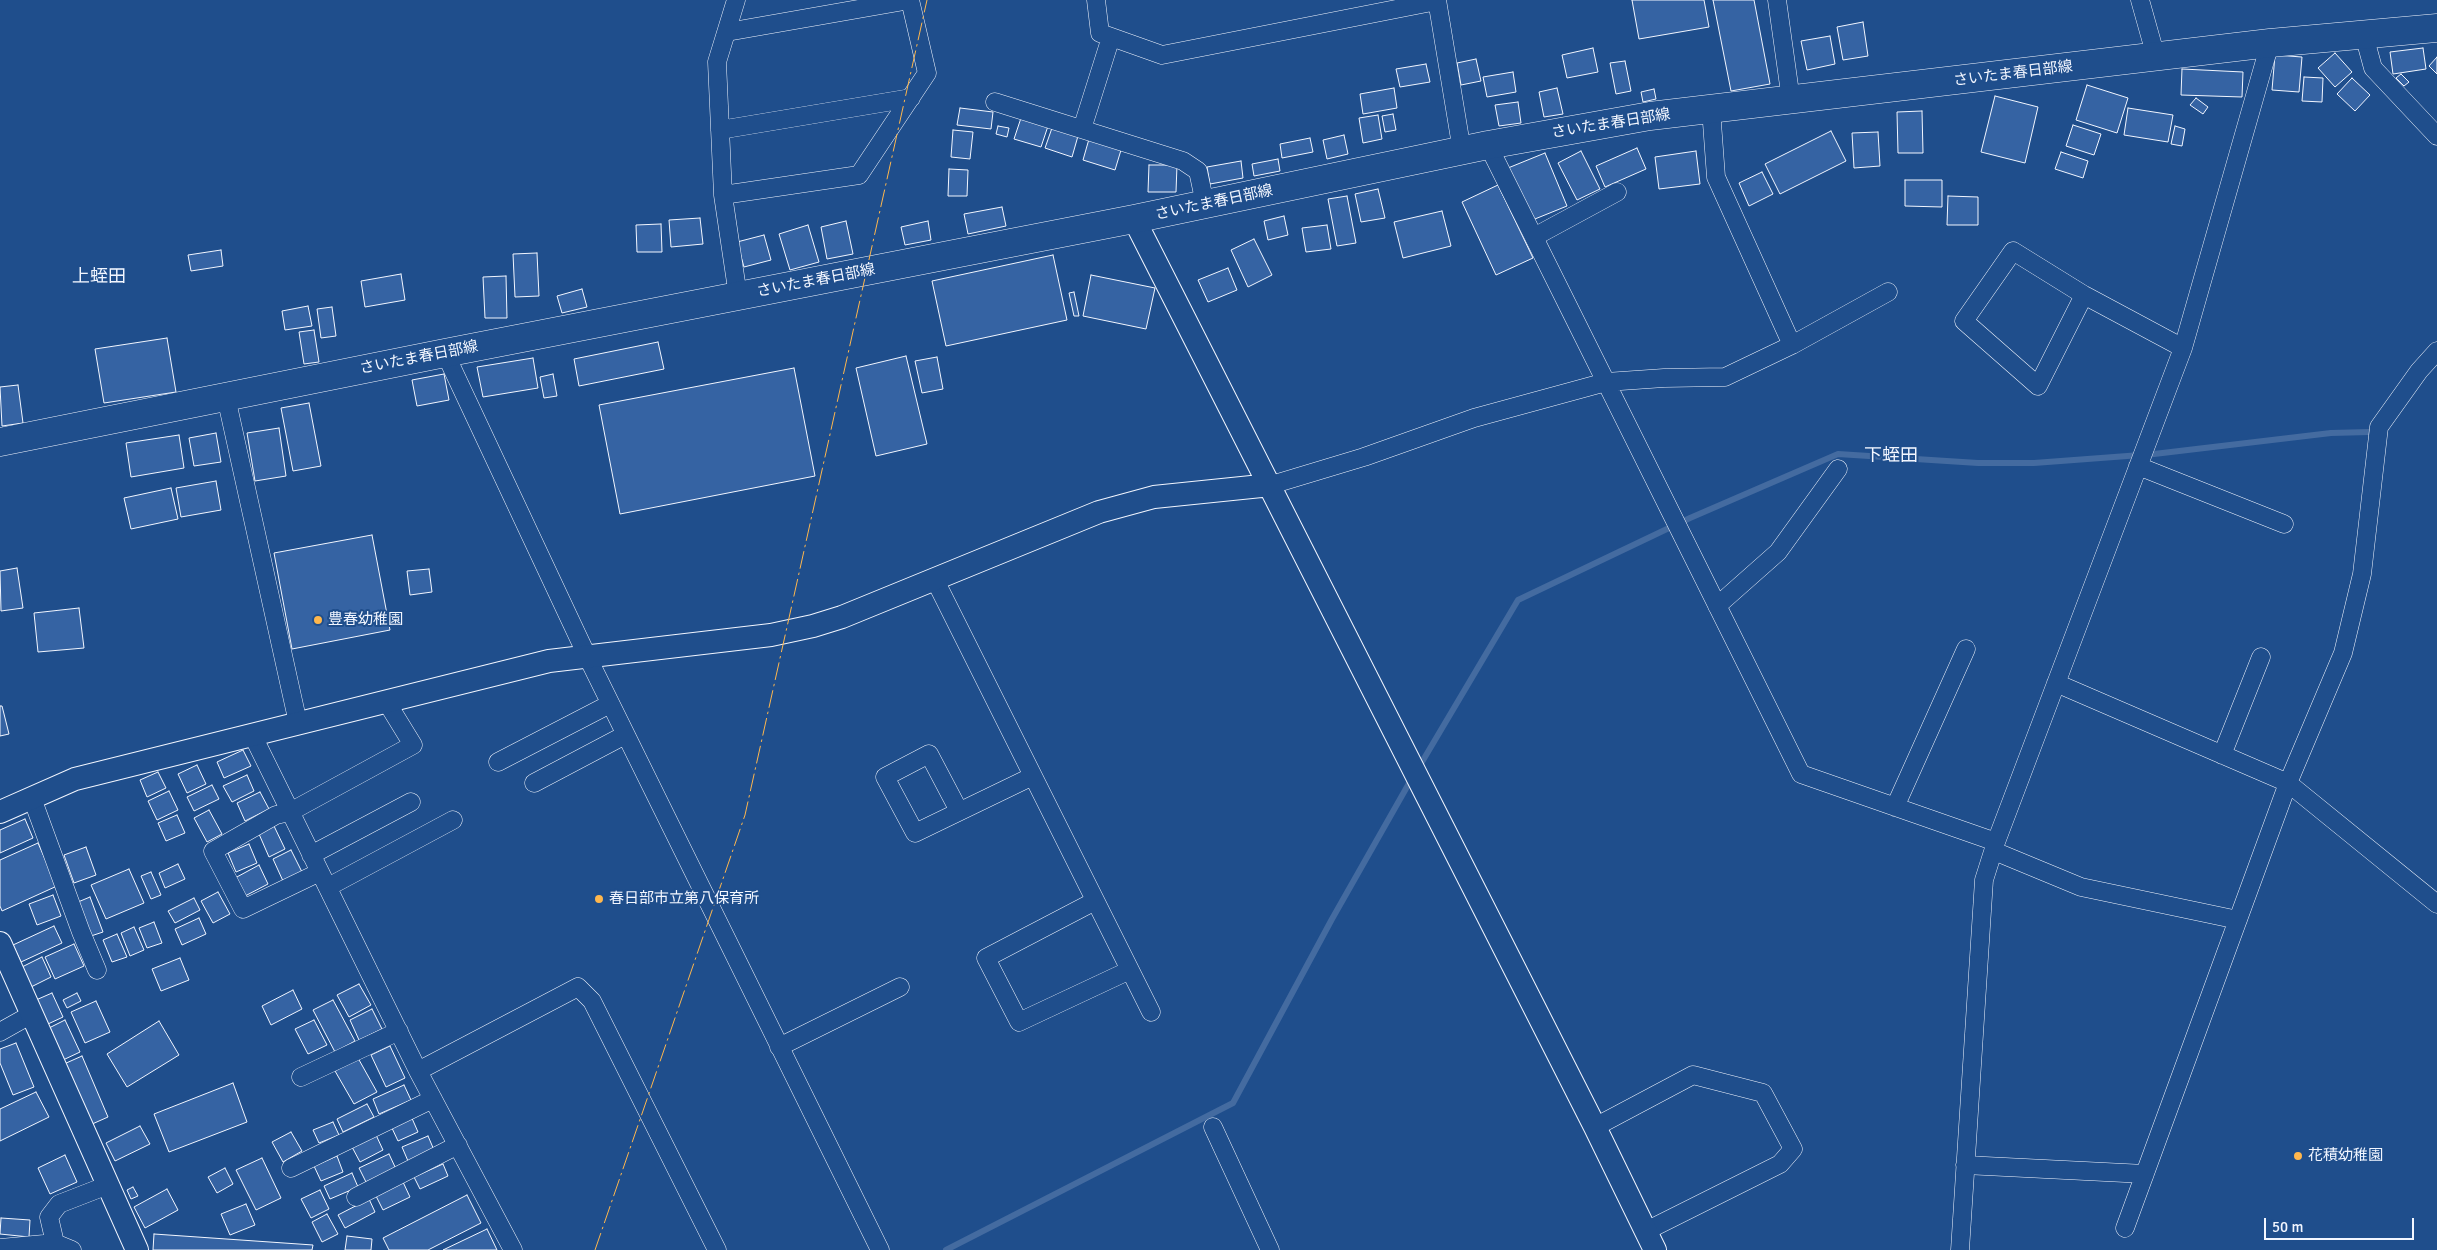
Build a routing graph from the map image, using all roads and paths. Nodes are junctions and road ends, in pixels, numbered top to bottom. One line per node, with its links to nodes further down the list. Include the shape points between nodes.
1 (736, 0): 7 (street)
2 (1096, 0): 9 (street, via 1100,33)
3 (1777, 0): 13 (street)
4 (2140, 0): 11 (street)
5 (1437, 1): 9 (street, via 1162,55); 20 (street)
6 (2437, 28): 8 (main road, さいたま春日部線)
7 (727, 32): 12 (street, via 910,0 927,73); 17 (street, via 717,62)
8 (2364, 35): 10 (main road, さいたま春日部線); 18 (street, via 2373,68)
9 (1111, 37): 16 (street)
10 (2270, 43): 11 (main road, さいたま春日部線); 30 (street)
11 (2156, 57): 13 (main road, さいたま春日部線)
12 (910, 98): 17 (street); 22 (street, via 859,175)
13 (1791, 100): 15 (main road, さいたま春日部線)
14 (995, 102): 16 (street)
15 (1711, 109): 19 (main road, さいたま春日部線, via 1650,116); 29 (street, via 1716,177)
16 (1082, 129): 23 (street, via 1183,161 1198,171)
17 (720, 130): 22 (street)
18 (2437, 136)
19 (1488, 145): 20 (main road, さいたま春日部線); 25 (street)
20 (1462, 151): 23 (main road, さいたま春日部線)
21 (1617, 192): 25 (street)
22 (723, 195): 28 (street)
23 (1205, 204): 24 (main road, さいたま春日部線)
24 (1134, 219): 28 (main road, さいたま春日部線); 38 (street)
25 (1534, 237): 33 (street)
26 (1888, 292): 29 (street)
27 (2084, 295): 27 (street, via 2013,252 1964,321 2038,386); 30 (street)
28 (738, 296): 32 (main road, さいたま春日部線)
29 (1792, 345): 33 (street, via 1725,377)
30 (2183, 348): 36 (street)
31 (2437, 351): 55 (street, via 2379,427 2362,574 2343,653)
32 (445, 352): 34 (main road, さいたま春日部線); 44 (street)
33 (1606, 382): 38 (street, via 1474,418 1364,458); 41 (street)
34 (226, 397): 35 (main road, さいたま春日部線); 48 (street)
35 (0, 442)
36 (2138, 466): 39 (street); 45 (street)
37 (1838, 469): 41 (street, via 1778,552)
38 (1271, 485): 40 (street, via 1154,497 1099,512); 81 (street)
39 (2284, 524)
40 (934, 580): 44 (street, via 813,626 771,635); 53 (street)
41 (1717, 606): 58 (street, via 1801,774)
42 (1966, 649): 58 (street)
43 (2262, 657): 51 (street)
44 (588, 658): 46 (street, via 548,662); 47 (street)
45 (2056, 683): 51 (street); 63 (street)
46 (386, 701): 48 (street); 61 (street, via 413,745)
47 (610, 704): 50 (street); 52 (street)
48 (298, 723): 49 (street)
49 (252, 734): 56 (street, via 75,778); 61 (street)
50 (625, 735): 54 (street); 77 (street)
51 (2222, 755): 55 (street)
52 (498, 762)
53 (1033, 776): 59 (street); 66 (street)
54 (534, 783)
55 (2288, 783): 67 (street); 68 (street)
56 (32, 798): 60 (street); 70 (street)
57 (411, 802): 64 (street)
58 (1895, 807): 63 (street)
59 (959, 811): 59 (street, via 915,833 885,777 929,754)
60 (0, 812)
61 (290, 812): 64 (street); 65 (street, via 276,815 213,850 243,910)
62 (452, 820): 65 (street)
63 (1995, 847): 68 (street, via 2081,887); 84 (street, via 1984,880)
64 (311, 854): 65 (street)
65 (324, 880): 75 (street)
66 (1096, 901): 71 (street); 71 (street, via 986,958 1020,1022)
67 (2437, 904)
68 (2238, 920): 86 (street)
69 (0, 943): 74 (street)
70 (97, 970)
71 (1130, 970): 73 (street)
72 (900, 987): 77 (street)
73 (1151, 1012)
74 (32, 1014): 76 (street); 87 (street)
75 (399, 1031): 78 (street); 79 (street)
76 (0, 1032)
77 (779, 1047): 97 (street)
78 (418, 1071): 80 (street); 96 (street, via 578,987 592,1001)
79 (301, 1077)
80 (433, 1100): 83 (street); 85 (street)
81 (1595, 1126): 90 (street); 90 (street, via 1693,1075 1763,1093 1793,1149 1780,1164)
82 (1213, 1127): 98 (street)
83 (458, 1146): 88 (street); 95 (street)
84 (1965, 1165): 86 (street); 99 (street)
85 (291, 1168)
86 (2145, 1174): 89 (street)
87 (108, 1185): 91 (street, via 59,1204 49,1217); 94 (street)
88 (356, 1197)
89 (2125, 1228)
90 (1650, 1241)
91 (55, 1243): 92 (street); 93 (street)
92 (0, 1248)
93 (72, 1250)
94 (137, 1250)
95 (513, 1250)
96 (717, 1250)
97 (880, 1250)
98 (1270, 1250)
99 (1960, 1250)

